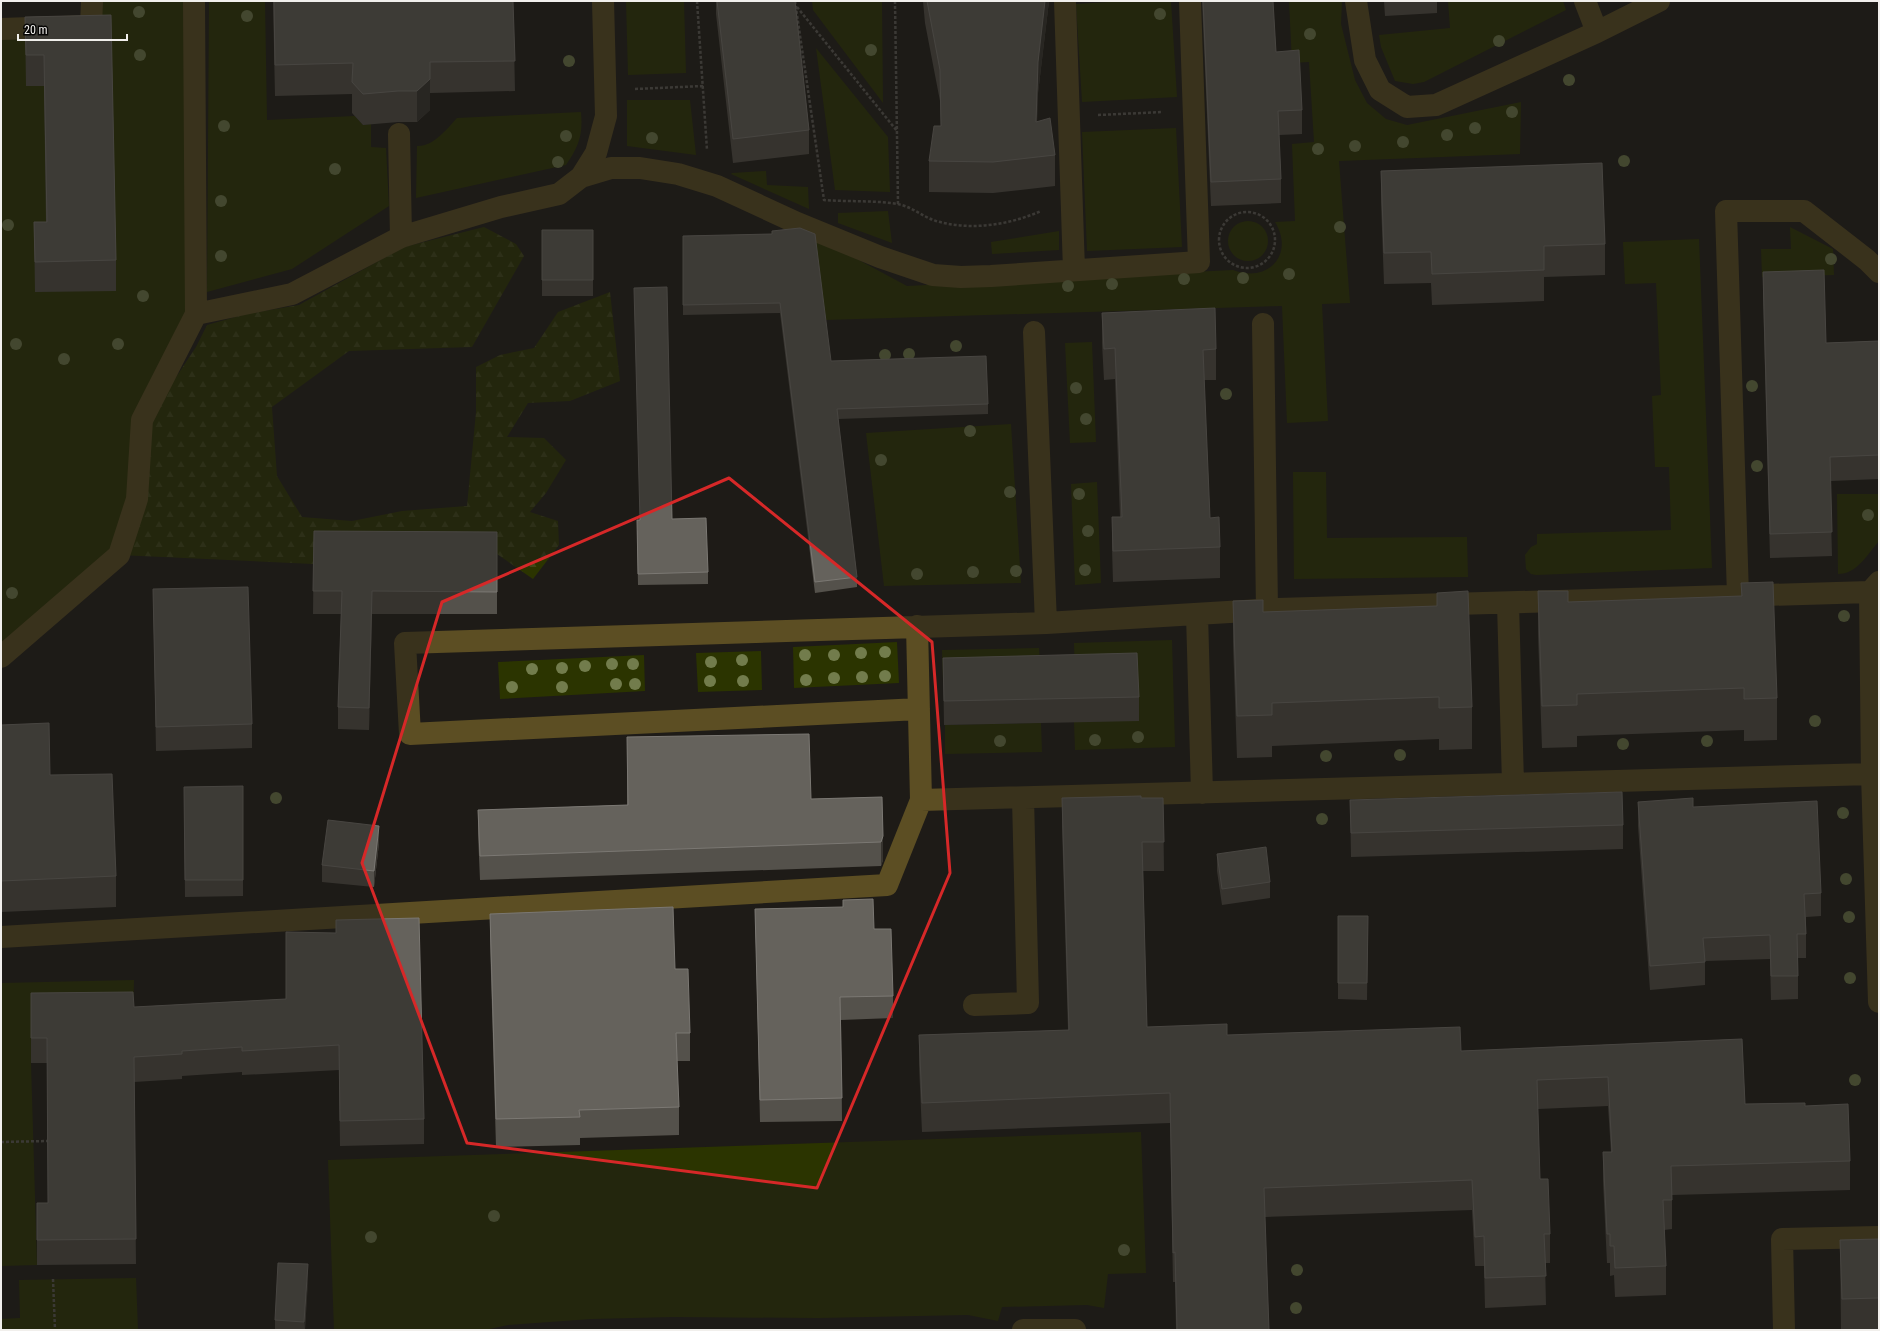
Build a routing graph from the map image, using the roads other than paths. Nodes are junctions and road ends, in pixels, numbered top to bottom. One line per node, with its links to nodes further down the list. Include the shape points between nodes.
1 (92, 1): 9 (lane, via 91,26)
2 (194, 1): 16 (lane)
3 (604, 1): 12 (lane, via 606,116 596,153)
4 (1065, 1): 14 (lane)
5 (1190, 1): 14 (lane, via 1199,262)
6 (1356, 1): 10 (lane, via 1365,60 1380,90 1407,108 1436,104)
7 (1586, 1): 10 (lane)
8 (1659, 1): 10 (lane)
9 (1, 29)
10 (1597, 32)
11 (399, 134): 13 (lane)
12 (581, 177): 13 (lane, via 559,194 501,207); 14 (lane, via 611,168 640,168 678,174 709,183 797,223 880,257 933,275 961,277)
13 (401, 237): 16 (lane, via 292,294)
14 (1074, 270)
15 (1879, 272): 20 (lane, via 1804,211 1726,211)
16 (196, 314): 26 (lane, via 142,420 137,499 119,555)
17 (1263, 324): 22 (lane)
18 (1034, 332): 24 (lane)
19 (1874, 587): 20 (lane); 28 (lane)
20 (1738, 596): 21 (lane)
21 (1508, 603): 22 (lane); 29 (lane)
22 (1267, 610): 23 (lane)
23 (1197, 614): 24 (lane); 30 (lane)
24 (1046, 623): 25 (lane)
25 (917, 626): 27 (lane); 27 (lane, via 405,643 410,734)
26 (1, 657)
27 (919, 709): 32 (lane)
28 (1872, 774): 29 (lane); 34 (lane)
29 (1513, 784): 30 (lane)
30 (1202, 793): 31 (lane)
31 (1023, 798): 32 (lane); 35 (lane, via 1028,1003)
32 (920, 800): 33 (lane, via 887,885)
33 (1, 937)
34 (1879, 1002)
35 (974, 1005)
36 (1879, 1236): 39 (lane, via 1782,1239)
37 (1023, 1330): 38 (lane)
38 (1075, 1330)
39 (1784, 1330)

